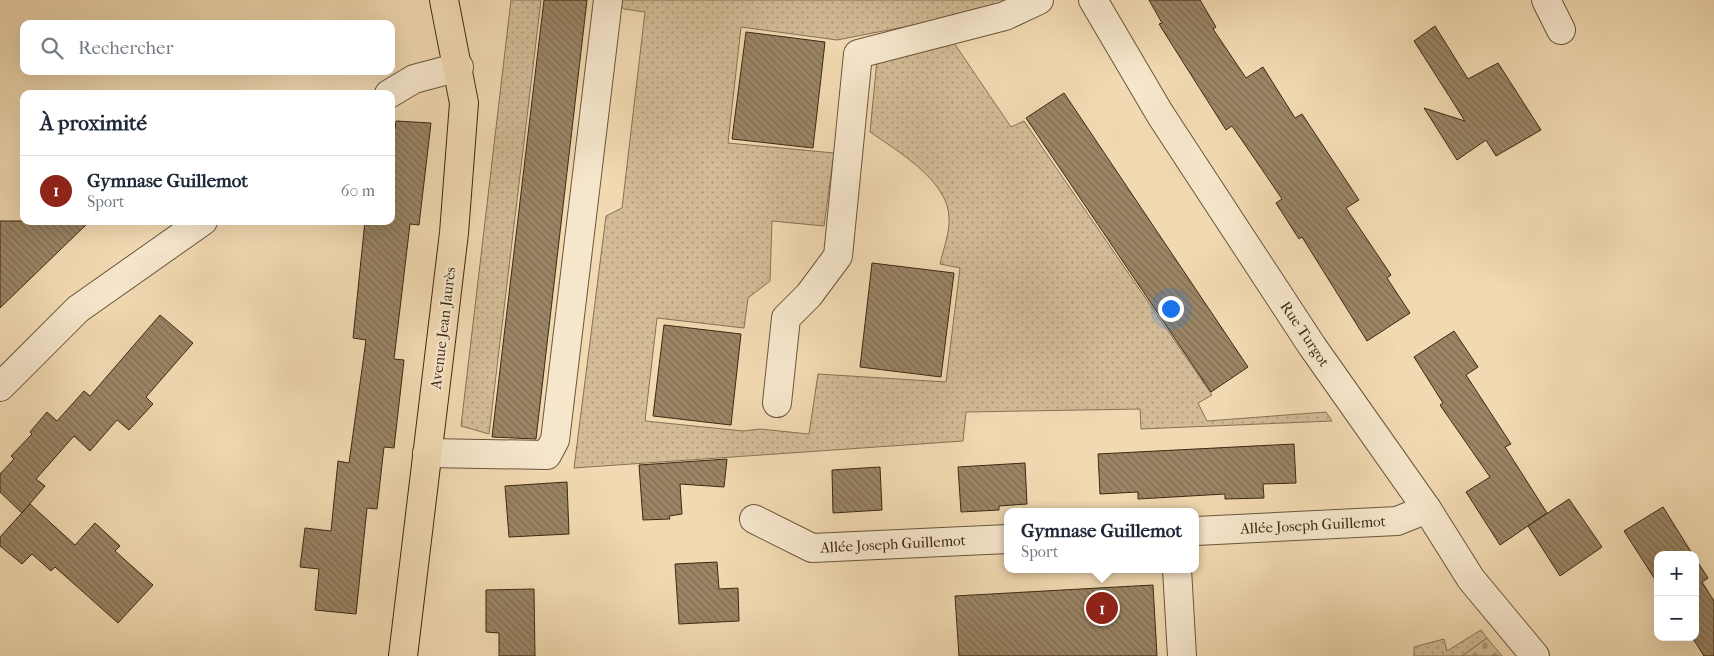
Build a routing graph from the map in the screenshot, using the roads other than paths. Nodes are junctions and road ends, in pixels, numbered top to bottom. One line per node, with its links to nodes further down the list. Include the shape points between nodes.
1 (444, 0): 7 (main road, Avenue Jean Jaurès)
2 (608, 0): 12 (street, via 555,440 547,456)
3 (1039, 0): 11 (street, via 1005,16 858,54 838,256 809,295 786,318)
4 (1094, 0): 13 (street, Rue Turgot, via 1160,114 1301,330)
5 (1546, 0): 6 (street)
6 (1561, 30)
7 (459, 67): 8 (street, via 414,78); 12 (main road, Avenue Jean Jaurès, via 464,103 457,207)
8 (395, 90)
9 (197, 225): 10 (street, via 78,309)
10 (0, 387)
11 (777, 403)
12 (427, 453): 18 (main road, Avenue Jean Jaurès)
13 (1427, 509): 15 (street, Allée Joseph Guillemot, via 1397,522); 20 (street, Rue Turgot, via 1472,579)
14 (754, 519): 16 (street, Allée Joseph Guillemot, via 812,548)
15 (1199, 531)
16 (1004, 539)
17 (1177, 573): 19 (street)
18 (402, 656)
19 (1182, 656)
20 (1535, 656)

